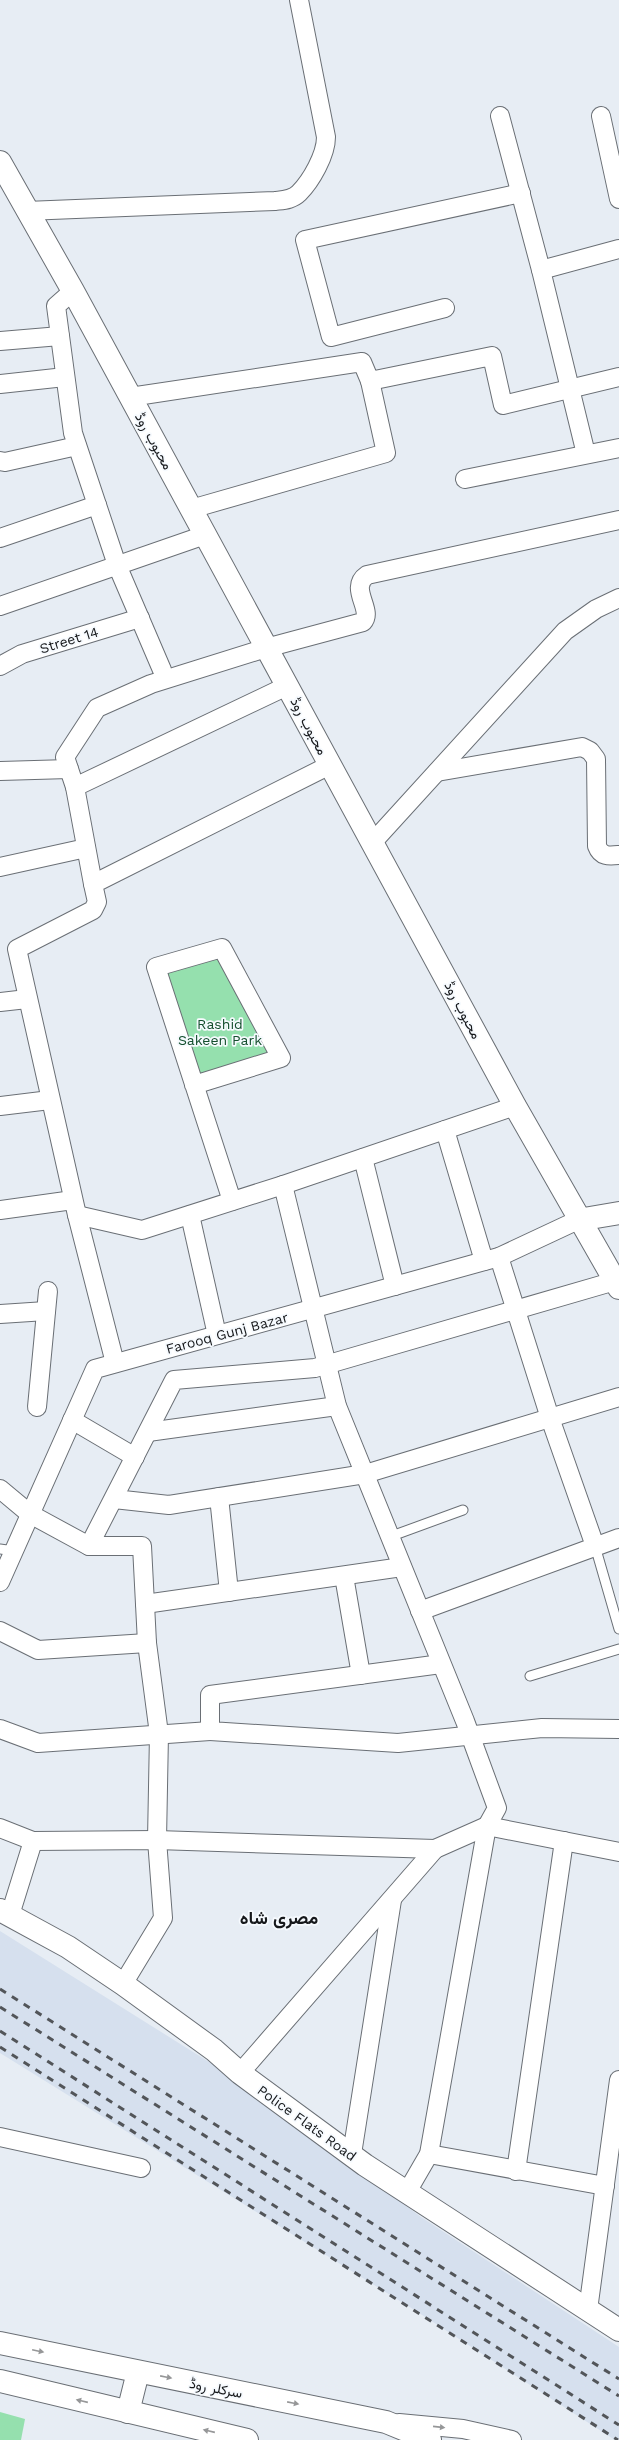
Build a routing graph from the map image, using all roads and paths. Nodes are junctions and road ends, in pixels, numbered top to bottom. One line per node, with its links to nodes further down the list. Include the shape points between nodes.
1 (299, 0): 7 (street, via 326,138 326,149 322,159 299,194 275,201)
2 (500, 116): 5 (street)
3 (601, 116): 6 (street)
4 (0, 162): 7 (main road, محبوب روڈ)
5 (521, 193): 9 (street); 11 (street, via 305,240 331,338)
6 (619, 199)
7 (26, 211): 10 (main road, محبوب روڈ)
8 (619, 249): 9 (street)
9 (542, 270): 18 (street)
10 (73, 292): 12 (street, via 56,306); 19 (main road, محبوب روڈ)
11 (445, 308)
12 (60, 336): 13 (street); 14 (street)
13 (0, 341)
14 (65, 377): 17 (street); 20 (street, via 72,433)
15 (619, 377): 18 (street)
16 (370, 381): 18 (street, via 492,356 503,405); 19 (street, via 362,362); 26 (street, via 386,454)
17 (0, 384)
18 (570, 388): 22 (street)
19 (130, 397): 26 (main road, محبوب روڈ)
20 (77, 446): 23 (street); 25 (street)
21 (619, 448): 22 (street)
22 (586, 454): 24 (street)
23 (0, 461)
24 (465, 479)
25 (97, 504): 29 (street); 30 (street)
26 (191, 509): 28 (main road, محبوب روڈ)
27 (619, 520): 34 (street, via 367,575 361,579 359,585 365,616 363,622)
28 (205, 535): 30 (street); 34 (main road, محبوب روڈ)
29 (0, 538)
30 (117, 565): 32 (street); 33 (street)
31 (619, 598): 41 (street, via 596,609 564,631)
32 (0, 606)
33 (140, 618): 35 (street, Street 14, via 22,654); 36 (street)
34 (266, 648): 37 (main road, محبوب روڈ); 39 (street, via 151,684 97,708 65,757)
35 (0, 666)
36 (162, 670)
37 (287, 686): 38 (main road, محبوب روڈ); 42 (street)
38 (330, 765): 43 (main road, محبوب روڈ); 47 (street)
39 (69, 769): 40 (street); 42 (street)
40 (0, 771)
41 (437, 772): 43 (street); 45 (street, via 582,747 590,751 596,759 599,852 605,856)
42 (75, 787): 44 (street)
43 (372, 843): 53 (main road, محبوب روڈ)
44 (86, 848): 46 (street); 47 (street)
45 (619, 856)
46 (0, 867)
47 (93, 884): 48 (street, via 97,902 93,910 17,949)
48 (27, 999): 49 (street); 51 (street)
49 (0, 1002)
50 (194, 1085): 50 (street, via 156,967 222,948 281,1058); 57 (street)
51 (50, 1100): 52 (street); 58 (street)
52 (0, 1106)
53 (515, 1106): 54 (street); 62 (main road, محبوب روڈ)
54 (445, 1130): 55 (street); 63 (street)
55 (363, 1158): 56 (street); 65 (street)
56 (283, 1186): 57 (street); 67 (street)
57 (232, 1202): 61 (street)
58 (75, 1208): 59 (street); 61 (street, via 142,1230); 72 (street)
59 (0, 1210)
60 (619, 1213): 62 (main road)
61 (190, 1215): 71 (street)
62 (578, 1220): 63 (street, Farooq Gunj Bazar); 64 (main road, محبوب روڈ)
63 (491, 1259): 65 (street, Farooq Gunj Bazar); 68 (street)
64 (617, 1284): 68 (street)
65 (395, 1286): 67 (street, Farooq Gunj Bazar)
66 (48, 1291): 69 (street)
67 (313, 1310): 71 (street, Farooq Gunj Bazar); 73 (street)
68 (515, 1310): 73 (street); 77 (street)
69 (46, 1311): 70 (street); 76 (street)
70 (0, 1314)
71 (217, 1335): 72 (street, Farooq Gunj Bazar)
72 (115, 1363): 78 (street, Farooq Gunj Bazar, via 95,1369)
73 (326, 1365): 75 (street); 79 (street, via 174,1380)
74 (619, 1397): 77 (street)
75 (337, 1406): 79 (street); 81 (street)
76 (37, 1407)
77 (550, 1418): 81 (street); 90 (street)
78 (72, 1420): 80 (street); 86 (street, Farooq Gunj Bazar)
79 (148, 1432): 80 (street)
80 (135, 1457): 84 (street)
81 (365, 1474): 83 (street); 87 (street)
82 (0, 1489): 86 (street)
83 (219, 1497): 84 (street, via 169,1505); 95 (street)
84 (114, 1499): 89 (street)
85 (463, 1510): 87 (lane)
86 (30, 1514): 89 (street); 91 (street, Farooq Gunj Bazar)
87 (389, 1537): 92 (street)
88 (619, 1538): 90 (street)
89 (89, 1546): 96 (street, via 142,1546)
90 (595, 1546): 97 (street); 98 (lane)
91 (7, 1550): 94 (street, Farooq Gunj Bazar)
92 (402, 1567): 93 (street); 97 (street)
93 (344, 1576): 95 (street); 103 (street)
94 (0, 1582)
95 (229, 1592): 96 (street)
96 (145, 1604): 100 (street)
97 (420, 1612): 102 (street)
98 (619, 1629)
99 (0, 1631): 100 (street, via 38,1650)
100 (147, 1643): 108 (street)
101 (619, 1649): 104 (lane)
102 (441, 1664): 103 (street); 109 (street)
103 (361, 1675): 107 (street, via 210,1695)
104 (530, 1676)
105 (0, 1728): 108 (street, via 38,1743)
106 (619, 1729): 109 (street, via 542,1728)
107 (210, 1731): 108 (street); 109 (street, via 398,1744)
108 (159, 1734): 112 (street)
109 (470, 1736): 110 (street, via 497,1808)
110 (487, 1826): 114 (street); 115 (street); 124 (street)
111 (0, 1828): 113 (street)
112 (157, 1840): 113 (street); 115 (street); 119 (street, via 163,1918)
113 (33, 1841): 118 (street)
114 (564, 1841): 116 (street); 126 (street)
115 (435, 1850): 117 (street)
116 (619, 1852)
117 (392, 1900): 120 (street); 123 (street)
118 (5, 1913): 119 (main road, Police Flats Road, via 68,1947)
119 (123, 1984): 120 (main road, Police Flats Road, via 214,2050)
120 (240, 2074): 123 (main road, Police Flats Road)
121 (619, 2080): 127 (street)
122 (0, 2137): 125 (street)
123 (352, 2154): 128 (main road, Police Flats Road)
124 (429, 2154): 126 (street); 128 (street)
125 (141, 2168)
126 (516, 2171): 127 (street)
127 (605, 2186): 129 (street)
128 (407, 2192): 129 (main road, Police Flats Road)
129 (588, 2310): 130 (main road, Police Flats Road)
130 (619, 2330)
131 (0, 2343): 132 (main road, سرکلر روڈ, one-way to 132)
132 (138, 2372): 134 (main road); 135 (main road, سرکلر روڈ, one-way to 135)
133 (0, 2381): 134 (main road, one-way to 133)
134 (128, 2412): 136 (main road, one-way to 134)
135 (386, 2422): 137 (main road, سرکلر روڈ); 138 (street, one-way to 138, via 463,2429)
136 (247, 2440)
137 (430, 2440)
138 (512, 2440)

